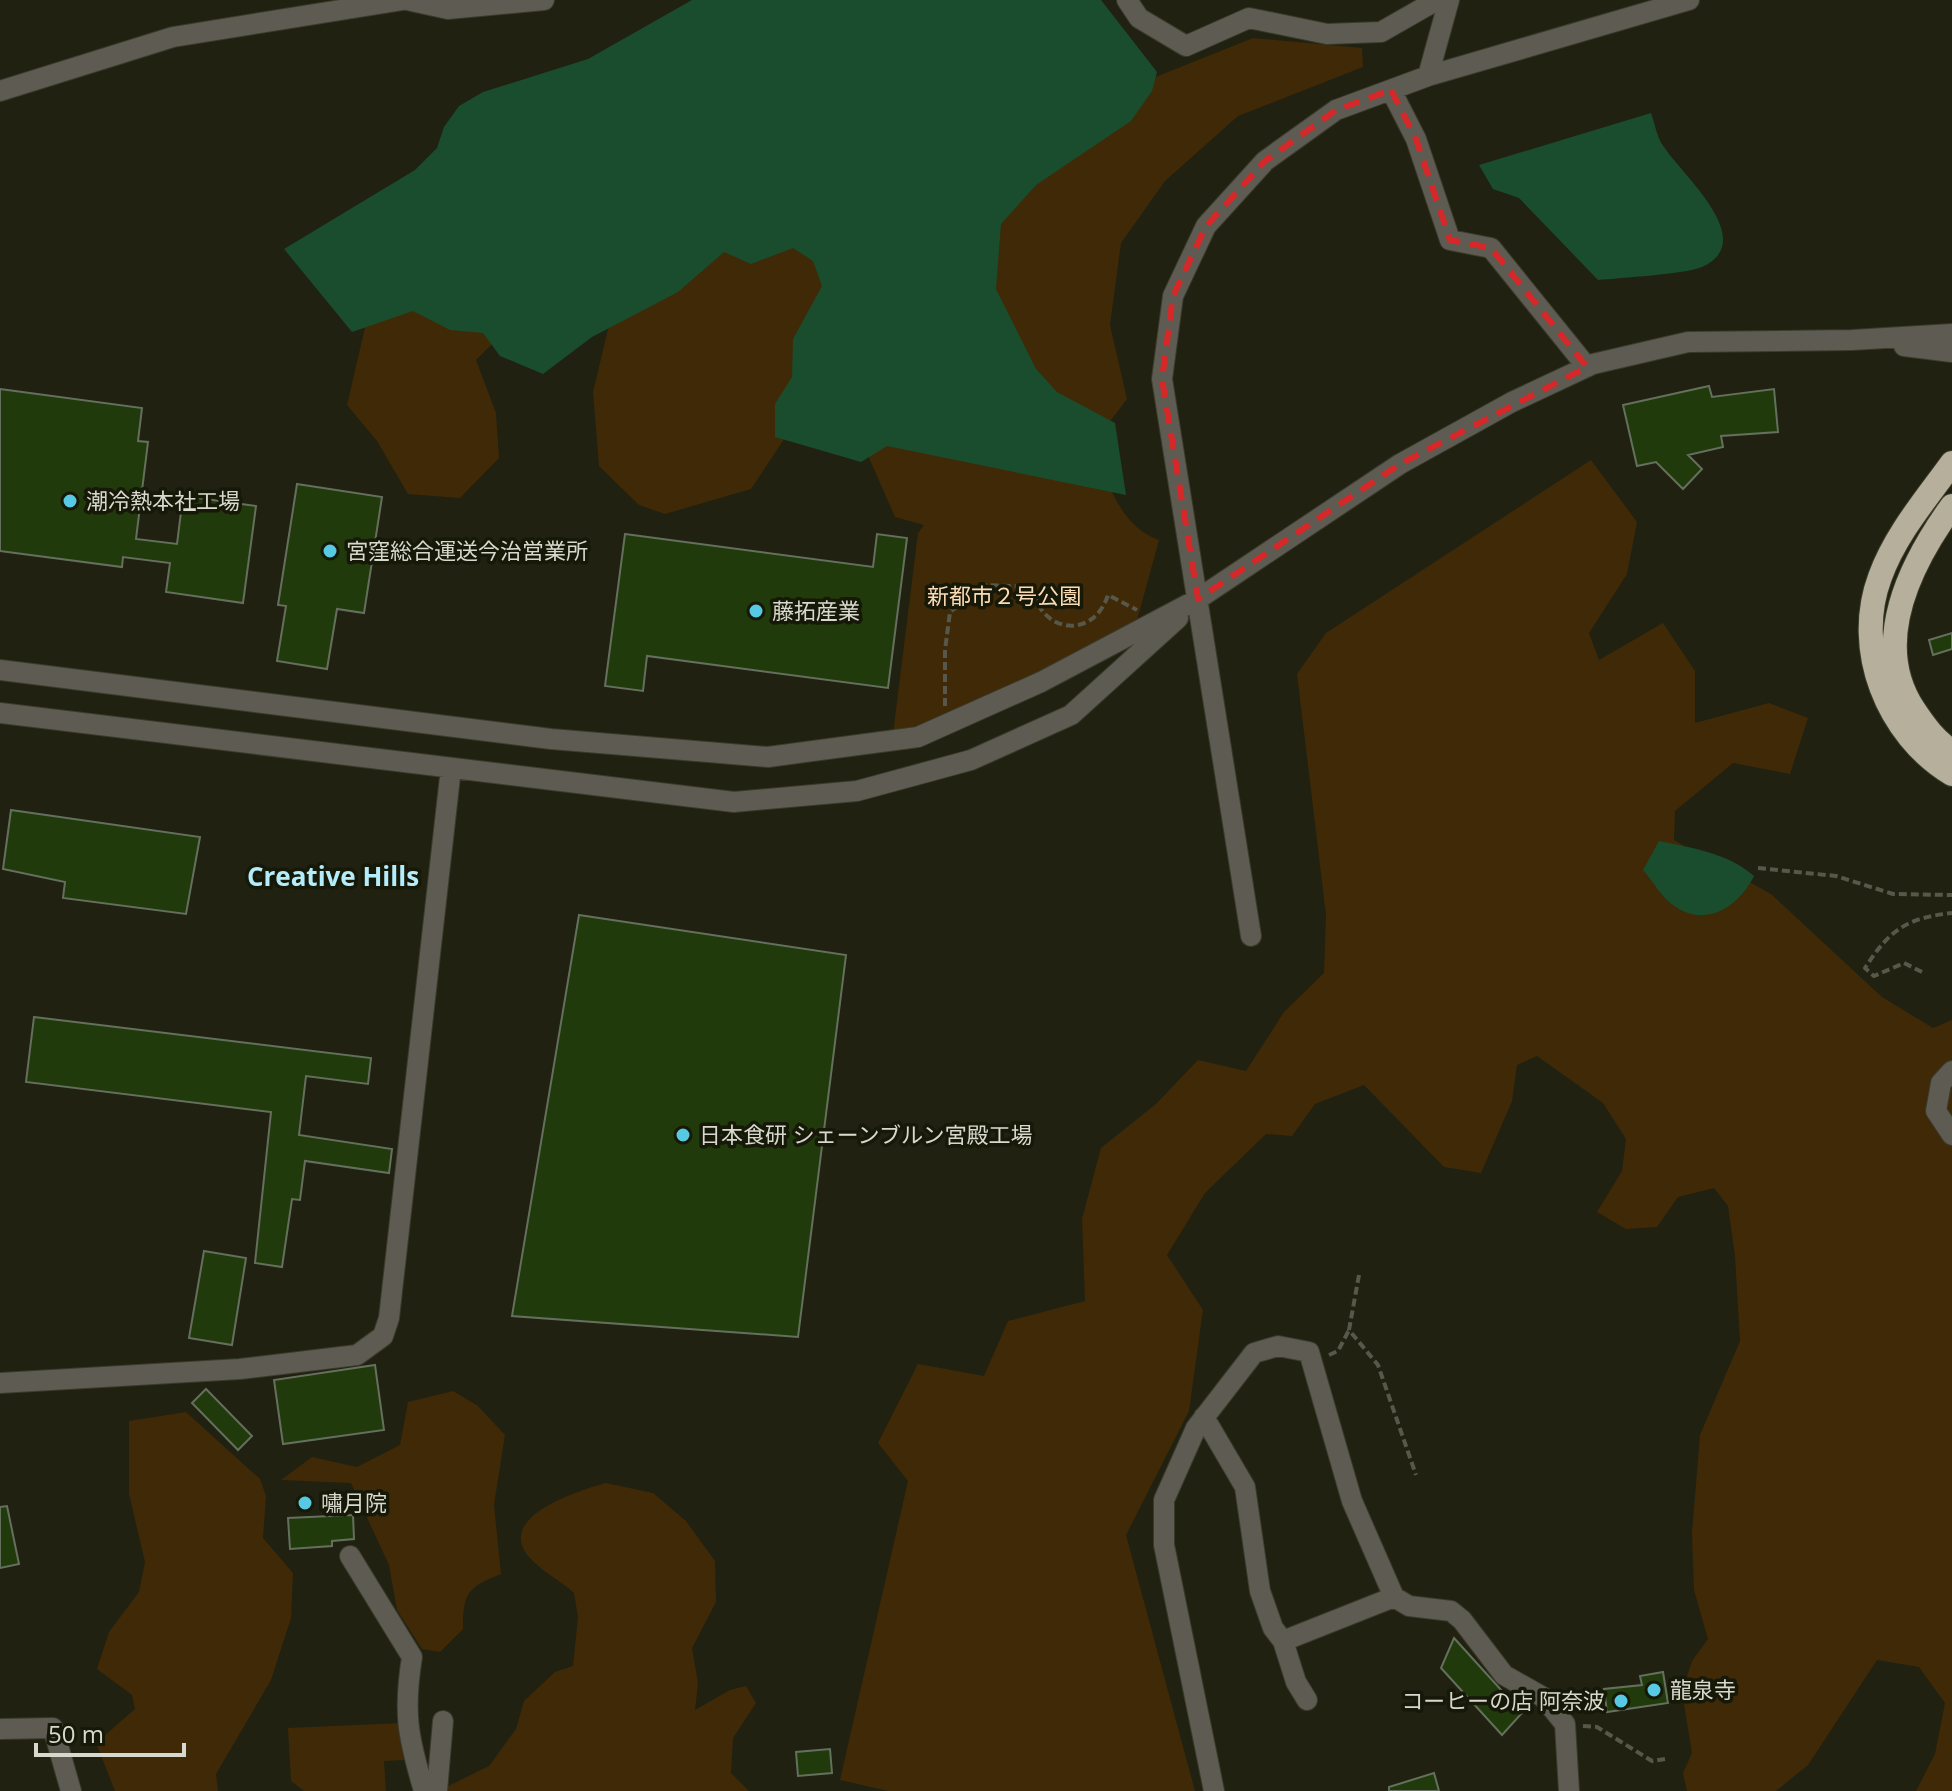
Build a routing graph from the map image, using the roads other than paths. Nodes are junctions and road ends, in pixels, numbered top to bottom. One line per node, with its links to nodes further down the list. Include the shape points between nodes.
1 (405, 0): 2 (street, via 448,9); 9 (street, via 173,37)
2 (544, 0)
3 (1127, 0): 4 (street, via 1139,18 1186,46 1249,18 1327,34 1381,32)
4 (1437, 0)
5 (1449, 0): 7 (street)
6 (1689, 0): 7 (street)
7 (1428, 76): 8 (street)
8 (1391, 90): 13 (street, via 1416,139 1450,240 1491,248); 16 (street, via 1336,110 1265,161 1206,226 1173,296 1162,379)
9 (0, 91)
10 (1952, 334): 11 (street)
11 (1852, 340): 12 (street); 13 (street, via 1688,342)
12 (1952, 352)
13 (1587, 367): 16 (street, via 1400,464)
14 (1952, 463): 21 (highway, via 1894,546 1879,578 1872,625 1874,661 1894,716 1910,740)
15 (1952, 506): 19 (highway, via 1905,591 1893,654 1910,703)
16 (1198, 599): 17 (street, via 1041,682 918,737 768,757 551,739); 20 (street, via 1071,715 971,760 857,791 734,802); 22 (street)
17 (0, 670)
18 (0, 713): 20 (street)
19 (1952, 751)
20 (451, 768): 25 (street, via 383,1336 357,1355 240,1369)
21 (1952, 774)
22 (1251, 936)
23 (1952, 1071): 24 (street, via 1941,1083 1936,1111)
24 (1952, 1135)
25 (0, 1383)
26 (1204, 1417): 28 (street, via 1254,1353 1278,1346 1309,1352 1352,1501); 29 (street, via 1245,1487 1260,1591); 36 (street, via 1164,1500 1164,1545)
27 (350, 1556): 34 (street, via 412,1657 405,1701)
28 (1394, 1597): 29 (street); 37 (street, via 1409,1606 1451,1611 1504,1675 1543,1697 1565,1724)
29 (1283, 1641): 30 (street)
30 (1307, 1700)
31 (443, 1721): 35 (street)
32 (0, 1729): 33 (street, via 53,1728)
33 (71, 1791)
34 (424, 1791)
35 (437, 1791)
36 (1214, 1791)
37 (1569, 1791)

